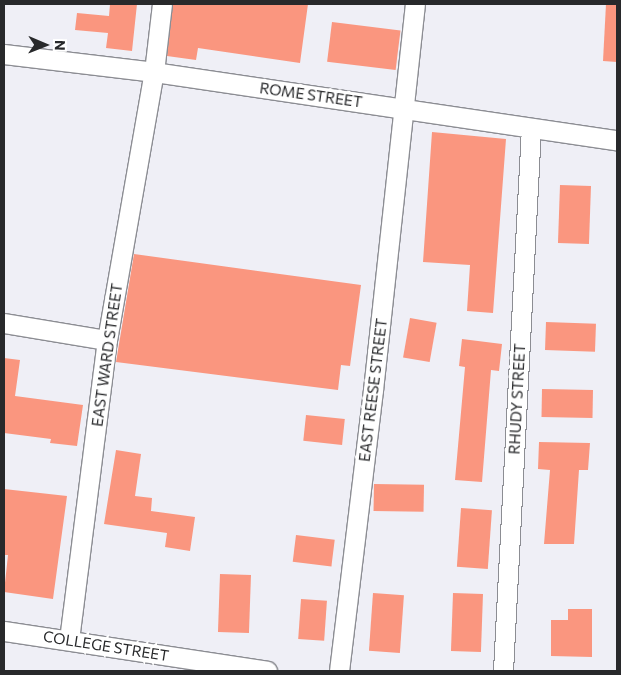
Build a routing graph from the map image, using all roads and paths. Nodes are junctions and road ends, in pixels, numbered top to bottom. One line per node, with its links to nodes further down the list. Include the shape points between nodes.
1 (162, 4): 4 (street, EAST WARD STREET)
2 (414, 4): 5 (street, EAST REESE STREET)
3 (4, 54): 4 (street, ROME STREET)
4 (154, 72): 5 (street, ROME STREET); 9 (street, EAST WARD STREET)
5 (405, 109): 6 (street, ROME STREET); 13 (street, EAST REESE STREET)
6 (531, 128): 7 (street, ROME STREET); 14 (street, RHUDY STREET)
7 (617, 140)
8 (4, 323): 9 (street)
9 (107, 340): 11 (street, EAST WARD STREET)
10 (4, 631): 11 (street, COLLEGE STREET)
11 (69, 640): 12 (street, COLLEGE STREET)
12 (267, 671)
13 (339, 671)
14 (503, 671)

